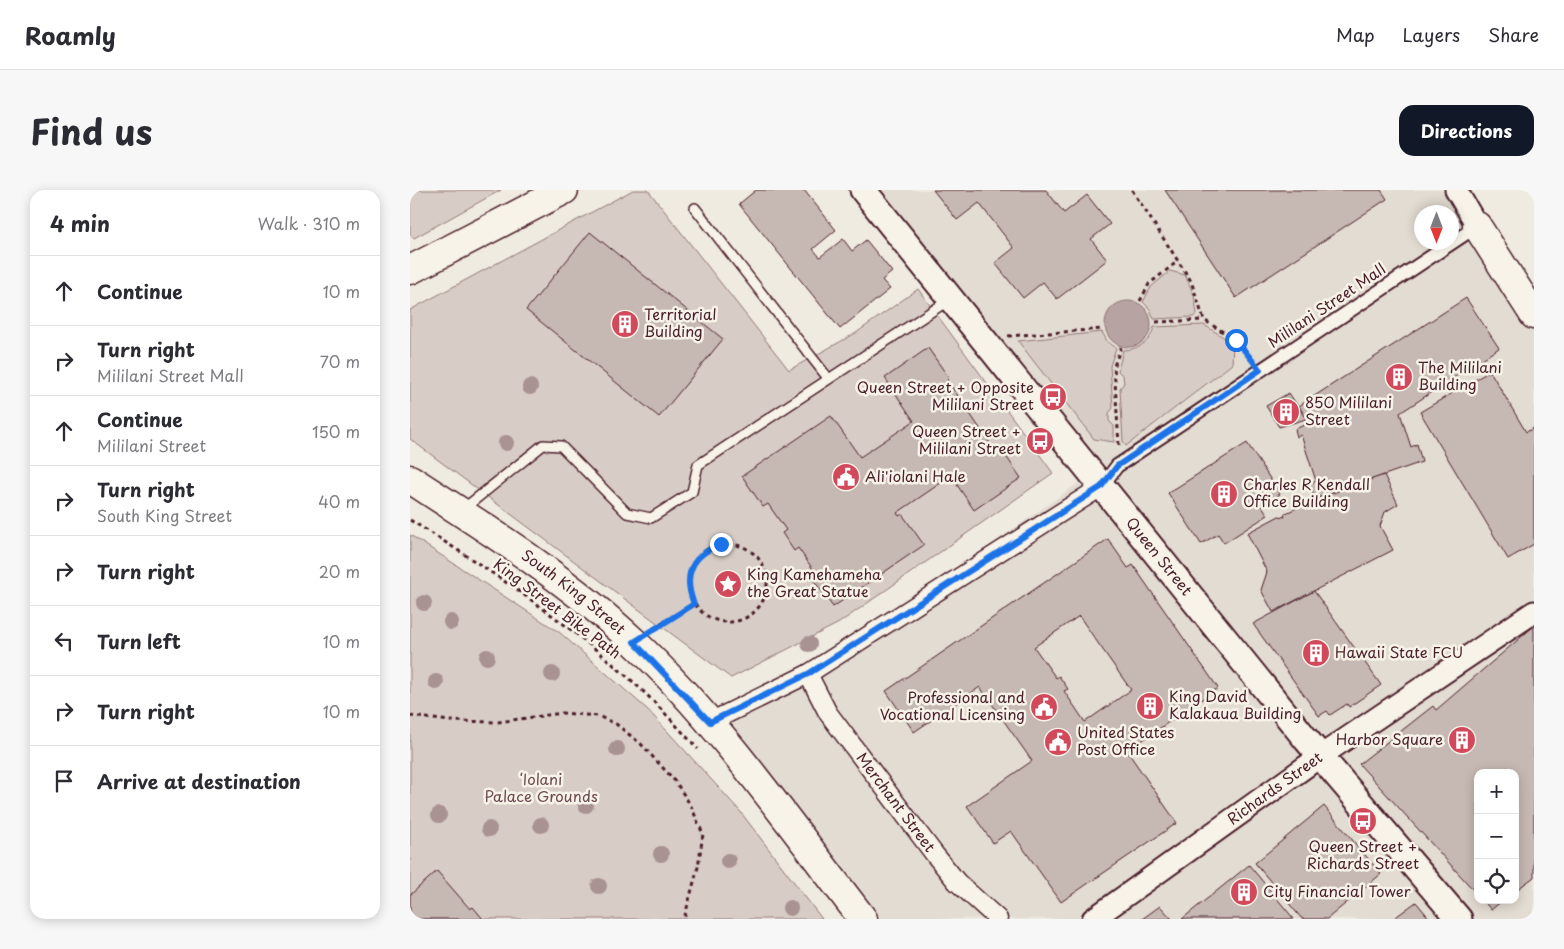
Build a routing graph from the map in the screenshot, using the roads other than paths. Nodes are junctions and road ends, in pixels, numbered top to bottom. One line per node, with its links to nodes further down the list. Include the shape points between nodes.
1 (564, 190): 6 (main road)
2 (863, 190): 7 (main road, Queen Street)
3 (1456, 190): 5 (street)
4 (695, 208): 10 (lane)
5 (1477, 226): 8 (main road); 9 (street); 12 (street, Mililani Street Mall, via 1117,466)
6 (410, 270)
7 (951, 299): 10 (lane); 12 (main road, Queen Street)
8 (1534, 315)
9 (1534, 332)
10 (828, 378): 13 (lane, via 698,465 692,492 651,518 628,512 561,446 543,445)
11 (410, 479): 13 (main road, South King Street)
12 (1101, 487): 15 (street); 17 (main road, Queen Street)
13 (460, 512): 16 (main road, South King Street, via 566,585 634,642)
14 (1534, 612): 17 (street, Richards Street)
15 (808, 674): 16 (street); 19 (street, Merchant Street, via 828,713 935,855 957,882)
16 (710, 722): 18 (main road, South King Street)
17 (1322, 755): 20 (street, Richards Street); 21 (main road, Queen Street)
18 (863, 919)
19 (998, 919)
20 (1092, 919)
21 (1459, 919)

